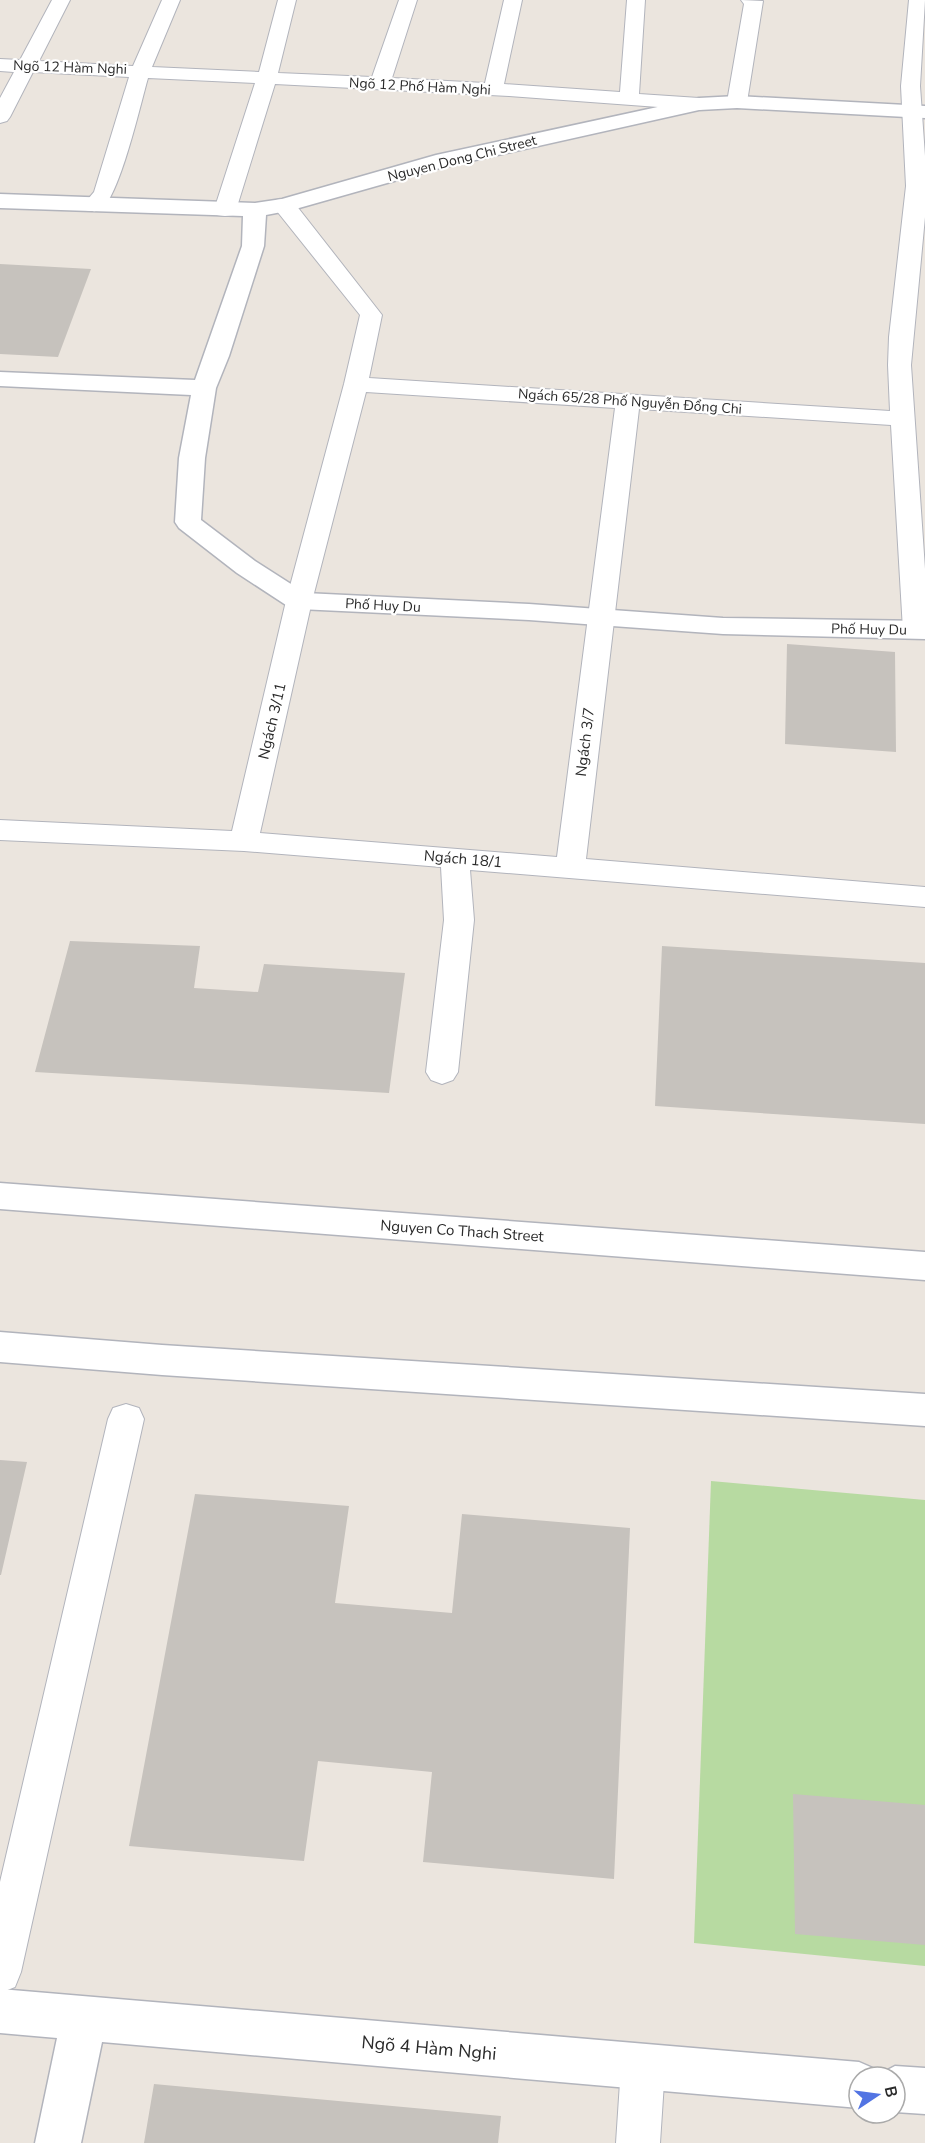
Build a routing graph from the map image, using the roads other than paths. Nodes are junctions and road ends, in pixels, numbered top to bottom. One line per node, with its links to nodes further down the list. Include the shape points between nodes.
1 (61, 0): 10 (lane)
2 (171, 0): 11 (lane)
3 (286, 0): 12 (lane)
4 (408, 0): 13 (lane)
5 (513, 0): 14 (lane)
6 (636, 0): 15 (lane)
7 (750, 0): 16 (lane, via 754,1)
8 (918, 0): 18 (lane)
9 (0, 64): 10 (lane, Ngõ 12 Hàm Nghi)
10 (26, 65): 11 (lane, Ngõ 12 Hàm Nghi); 19 (lane)
11 (141, 70): 12 (lane, Ngõ 12 Phố Hàm Nghi); 21 (lane, via 104,193)
12 (267, 77): 13 (lane, Ngõ 12 Phố Hàm Nghi); 23 (lane)
13 (380, 84): 14 (lane, Ngõ 12 Phố Hàm Nghi)
14 (493, 90): 15 (lane, Ngõ 12 Phố Hàm Nghi)
15 (628, 99): 17 (lane, Ngõ 12 Phố Hàm Nghi)
16 (737, 102): 17 (street, Nguyen Dong Chi Street); 18 (street, Nguyen Dong Chi Street)
17 (699, 104): 22 (street, Nguyen Dong Chi Street, via 436,162)
18 (918, 111): 25 (lane)
19 (0, 117)
20 (0, 201): 21 (street, Nguyen Dong Chi Street)
21 (94, 205): 23 (street, Nguyen Dong Chi Street)
22 (284, 205): 24 (street, Nguyen Dong Chi Street); 27 (lane, Ngách 3/11, via 371,315)
23 (225, 210): 24 (street, Nguyen Dong Chi Street)
24 (255, 210): 28 (street, via 253,246)
25 (919, 235): 30 (lane, via 900,362)
26 (0, 379): 28 (street)
27 (357, 384): 29 (lane, Ngách 65/28 Phố Nguyễn Đổng Chi); 31 (lane, Ngách 3/11)
28 (204, 388): 31 (street, via 192,458 188,522)
29 (628, 401): 30 (lane, Ngách 65/28 Phố Nguyễn Đổng Chi); 32 (lane, Ngách 3/7)
30 (903, 419): 33 (lane)
31 (298, 601): 32 (street, Phố Huy Du); 35 (lane, Ngách 3/11)
32 (601, 617): 33 (street, Phố Huy Du, via 723,626); 37 (lane, Ngách 3/7)
33 (921, 630)
34 (0, 830): 35 (lane, Ngách 18/1)
35 (244, 841): 36 (lane, Ngách 18/1)
36 (455, 859): 37 (lane, Ngách 18/1); 39 (lane, via 459,920)
37 (570, 868): 38 (lane, Ngách 18/1)
38 (925, 897)
39 (442, 1072)
40 (0, 1196): 41 (street, Nguyen Co Thach Street)
41 (925, 1266)
42 (0, 1347): 43 (street)
43 (925, 1410)
44 (126, 1419): 45 (lane)
45 (0, 1972)
46 (0, 2011): 47 (street, Ngõ 4 Hàm Nghi)
47 (84, 2018): 48 (street, Ngõ 4 Hàm Nghi); 52 (street)
48 (643, 2067): 49 (street, Ngõ 4 Hàm Nghi); 53 (lane)
49 (847, 2084)
50 (907, 2090): 51 (street)
51 (925, 2091)
52 (58, 2143)
53 (638, 2143)

